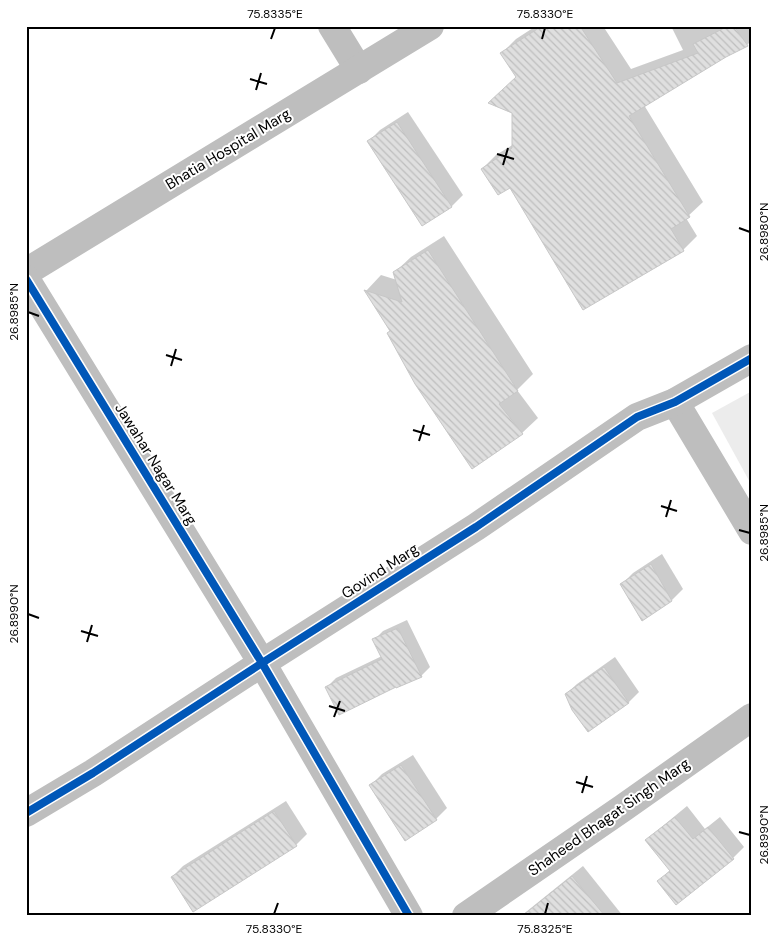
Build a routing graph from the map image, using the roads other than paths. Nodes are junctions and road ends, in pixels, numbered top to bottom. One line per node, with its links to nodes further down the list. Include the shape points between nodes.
1 (332, 26): 3 (street)
2 (430, 26): 3 (street, Bhatia Hospital Marg)
3 (359, 70): 4 (street, Bhatia Hospital Marg)
4 (26, 272)
5 (26, 279): 9 (street, Jawahar Nagar Marg)
6 (752, 358): 7 (street, Govind Marg)
7 (675, 402): 8 (street); 9 (street, Govind Marg, via 637,417 476,527)
8 (752, 530)
9 (262, 663): 11 (street, Govind Marg, via 102,768); 12 (street, Jawahar Nagar Marg)
10 (752, 717): 13 (street, Shaheed Bhagat Singh Marg)
11 (26, 813)
12 (409, 916)
13 (466, 916)

